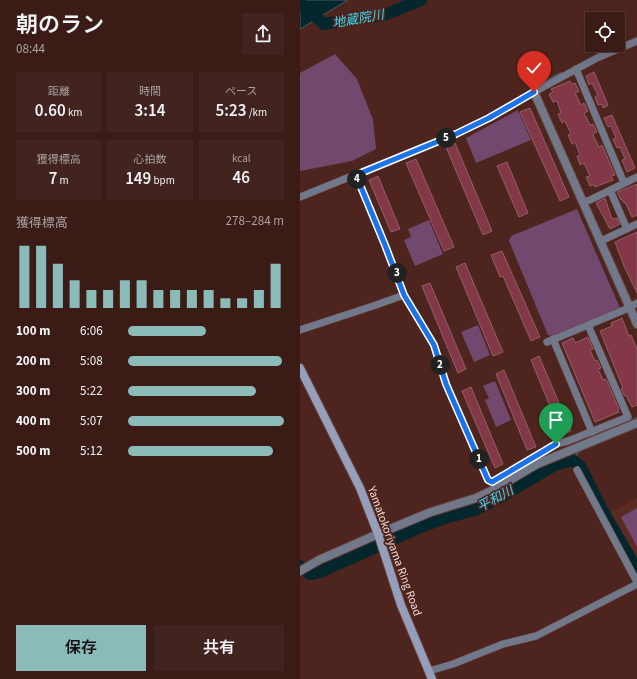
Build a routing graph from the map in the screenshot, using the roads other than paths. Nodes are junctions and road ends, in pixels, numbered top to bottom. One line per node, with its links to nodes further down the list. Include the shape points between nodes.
1 (637, 41): 2 (street)
2 (576, 69): 3 (street); 6 (street)
3 (534, 92): 4 (street, via 456,134); 9 (street)
4 (356, 175): 8 (street); 13 (street)
5 (637, 177): 6 (street)
6 (624, 183): 7 (street)
7 (610, 190): 9 (street); 11 (street)
8 (300, 197)
9 (583, 202): 12 (street)
10 (637, 224): 11 (street)
11 (627, 229): 12 (street)
12 (601, 241): 14 (street)
13 (404, 295): 17 (street); 20 (street, via 434,345 446,384 488,480 492,482 556,444)
14 (633, 305): 15 (street); 16 (street)
15 (637, 324)
16 (588, 325): 20 (street, via 628,417); 20 (street, via 550,341)
17 (300, 330)
18 (300, 368): 22 (main road, Yamatokoriyama Ring Road, via 360,488)
19 (637, 423): 22 (street, via 537,464 495,489 444,508)
20 (592, 432)
21 (577, 470): 24 (street)
22 (381, 542): 23 (street, via 319,560); 25 (main road, Yamatokoriyama Ring Road, via 401,605)
23 (300, 571)
24 (637, 583): 25 (street, via 536,636 503,644)
25 (431, 675)

